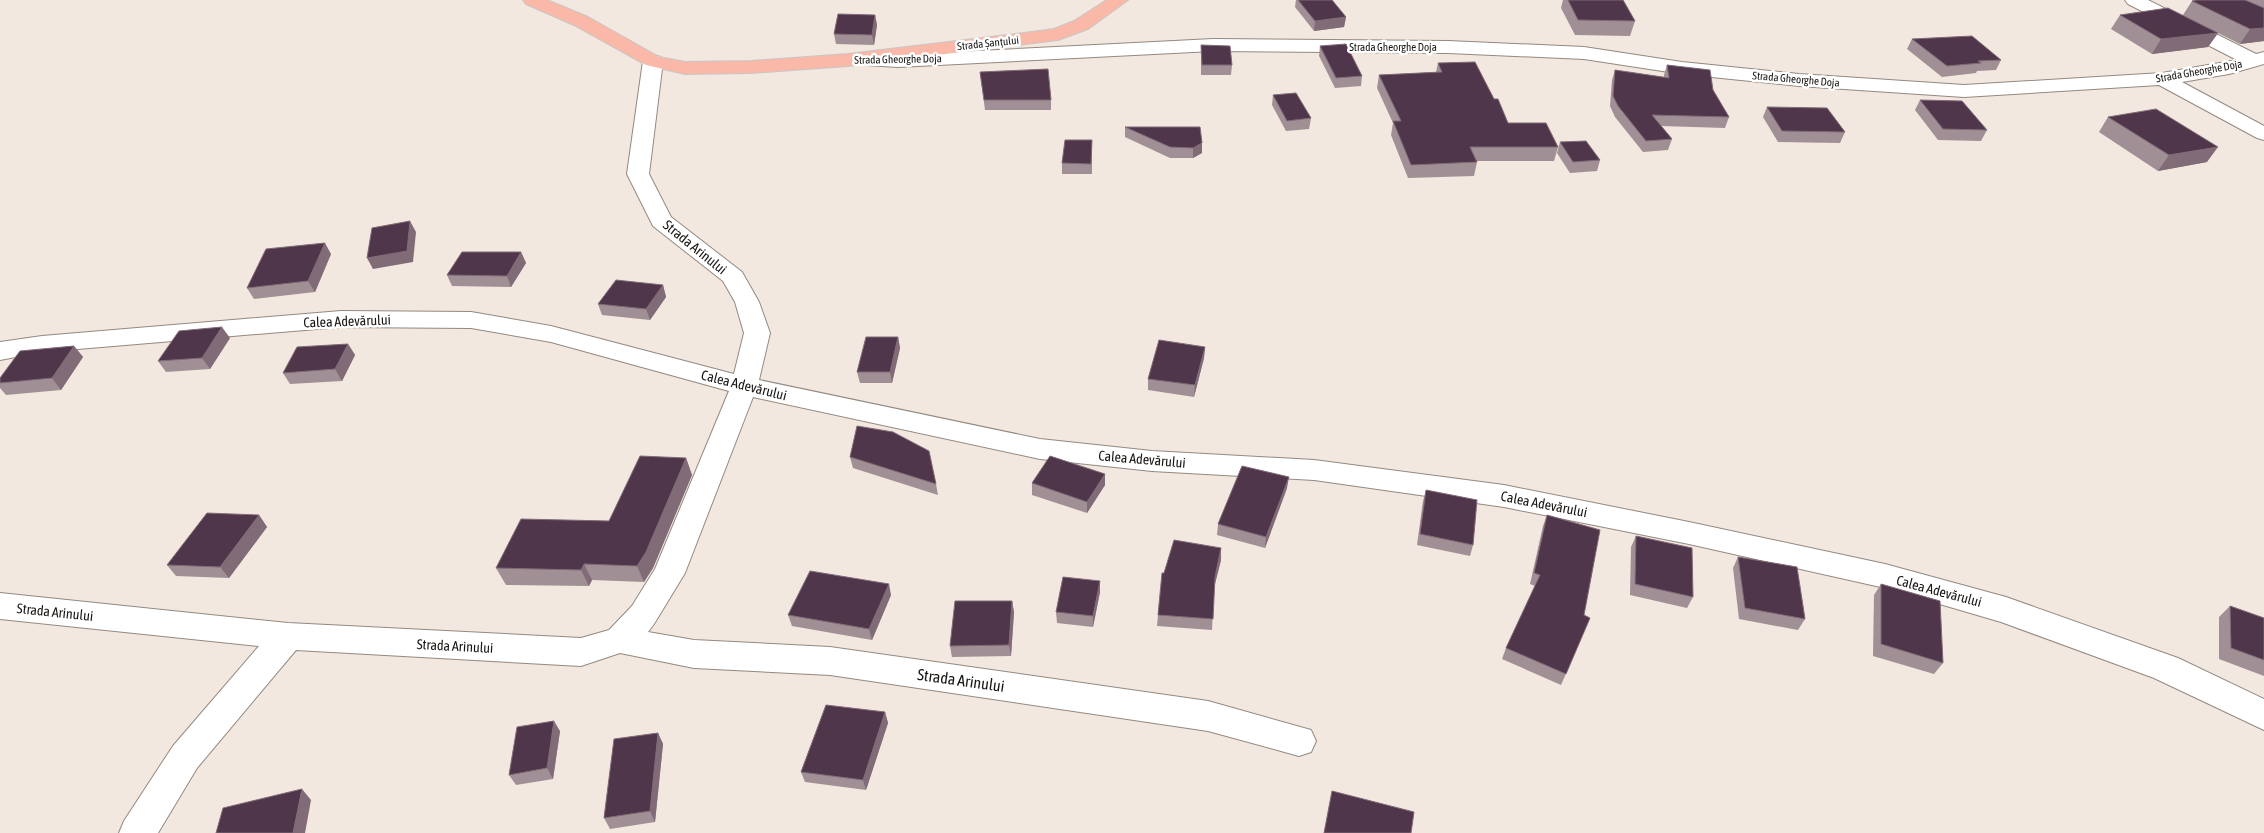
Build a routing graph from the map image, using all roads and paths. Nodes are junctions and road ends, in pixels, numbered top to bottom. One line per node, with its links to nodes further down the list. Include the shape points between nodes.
1 (532, 0): 6 (main road, Strada Gheorghe Doja, via 581,21)
2 (1119, 0): 5 (main road, Strada Șanțului, via 1081,25 1058,34)
3 (2134, 0): 4 (street)
4 (2259, 59): 7 (street, Strada Gheorghe Doja, via 2229,68)
5 (848, 60): 6 (main road, Strada Gheorghe Doja, via 685,68); 7 (street, Strada Gheorghe Doja, via 1213,45 1448,47 1584,53 1682,68 1799,80 1964,91)
6 (653, 61): 10 (street, Strada Arinului, via 638,174 661,221 733,277 747,302 757,333)
7 (2162, 79): 8 (street)
8 (2264, 134)
9 (0, 350): 10 (street, Calea Adevărului, via 341,319 472,320 551,334)
10 (744, 386): 13 (street, Strada Arinului, via 668,572 644,614); 14 (street, Calea Adevărului, via 1040,449 1152,461 1324,472 1504,496 1688,533 1885,576 2006,610 2166,668)
11 (0, 606): 12 (street, Strada Arinului)
12 (288, 636): 13 (street, Strada Arinului, via 581,652); 16 (street, via 186,757)
13 (620, 640): 15 (street, Strada Arinului, via 694,654 830,661 1198,715)
14 (2264, 715)
15 (1299, 741)
16 (137, 833)

